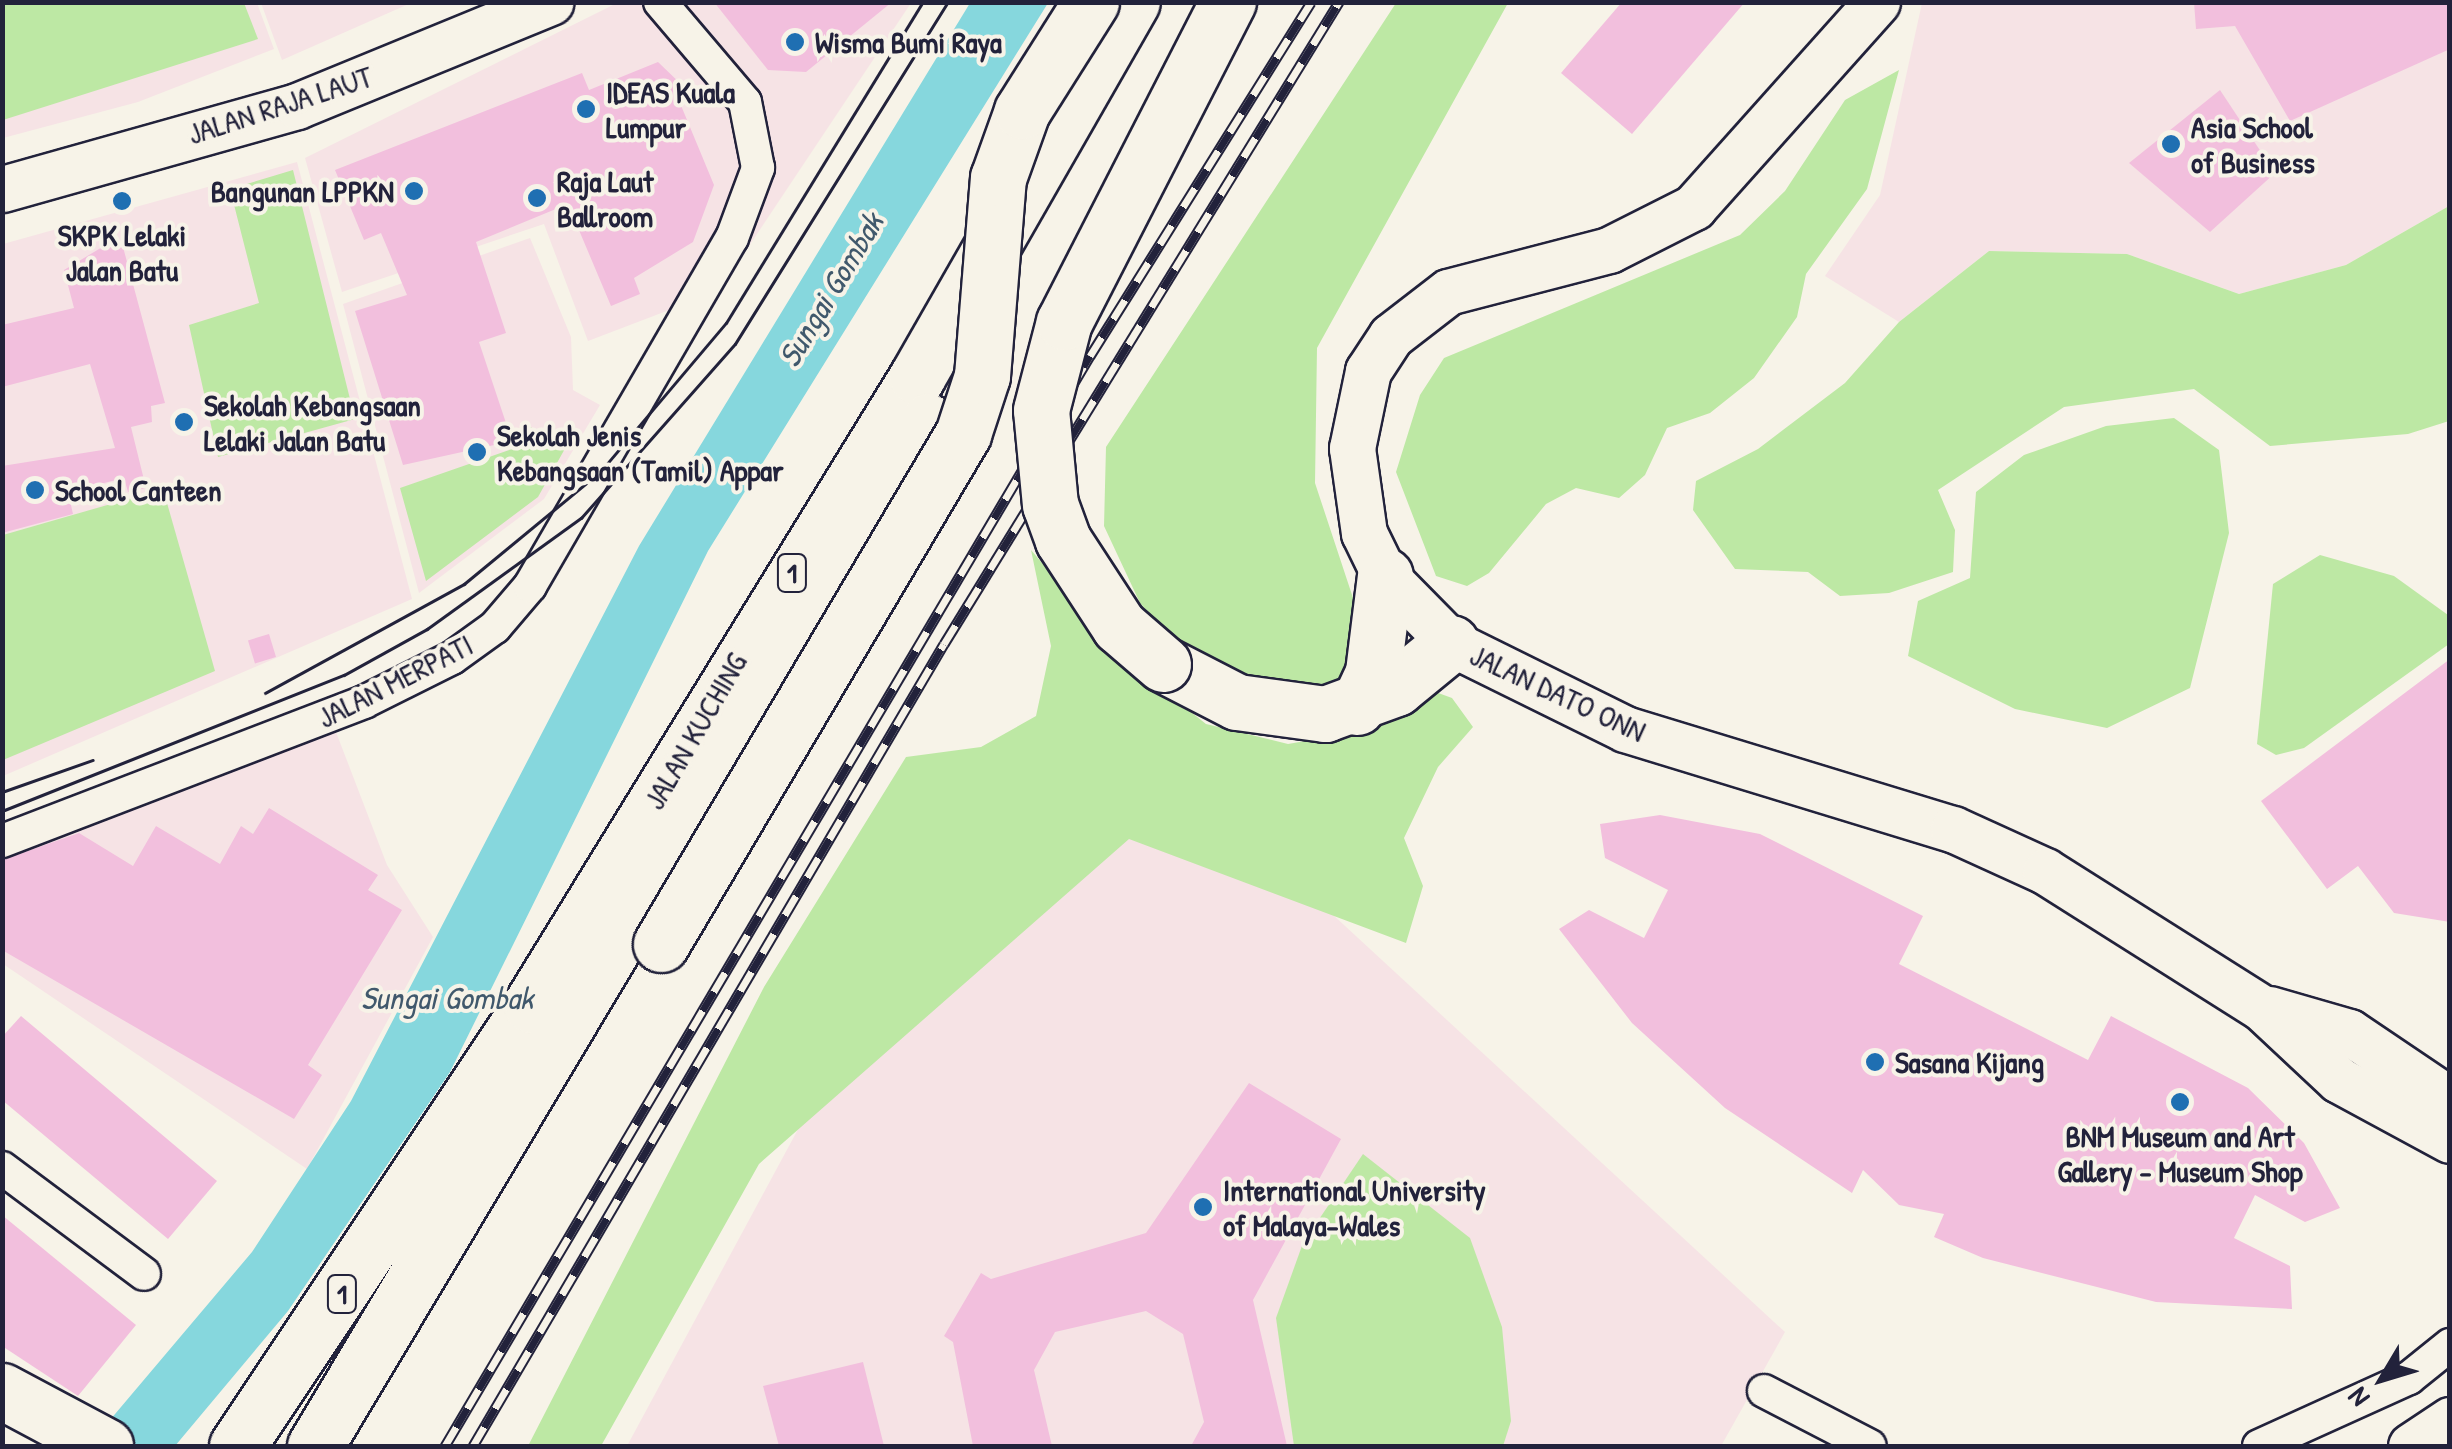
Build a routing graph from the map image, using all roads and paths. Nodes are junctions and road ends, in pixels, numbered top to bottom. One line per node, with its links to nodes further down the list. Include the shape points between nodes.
1 (551, 2): 8 (street, JALAN RAJA LAUT, via 296,106)
2 (660, 2): 12 (street, JALAN MERPATI, via 744,102 758,168 732,238 530,586 466,648 364,702)
3 (1092, 2): 16 (highway, bridge, via 1022,111 998,178 982,376 963,434 661,944 440,1290)
4 (1132, 2): 22 (highway, JALAN KUCHING / 1, via 916,377 531,1005)
5 (1168, 2): 16 (highway, JALAN KUCHING / 1, via 880,509)
6 (1228, 2): 11 (highway, bridge, via 1064,322 1042,410 1050,505 1063,540 1119,626 1163,664 1206,690 1270,710)
7 (1876, 2): 9 (street, JALAN DATO ONN, via 1694,207 1609,250 1448,292 1391,336 1368,370 1352,448 1364,533)
8 (2, 188)
9 (1385, 576): 10 (street, JALAN DATO ONN); 11 (highway, via 1372,672)
10 (1451, 643): 11 (highway); 13 (street, JALAN DATO ONN, via 1624,729 2006,850 2262,1008 2349,1032)
11 (1357, 707)
12 (2, 841)
13 (2447, 1131)
14 (2, 1168): 15 (street)
15 (144, 1274)
16 (397, 1315): 23 (highway, JALAN KUCHING / 1)
17 (2450, 1345): 25 (street, via 2410,1378)
18 (1764, 1391): 24 (street)
19 (2, 1392): 21 (highway)
20 (2450, 1420): 26 (street)
21 (105, 1446)
22 (236, 1446)
23 (315, 1446)
24 (1870, 1446)
25 (2258, 1446)
26 (2411, 1446)

